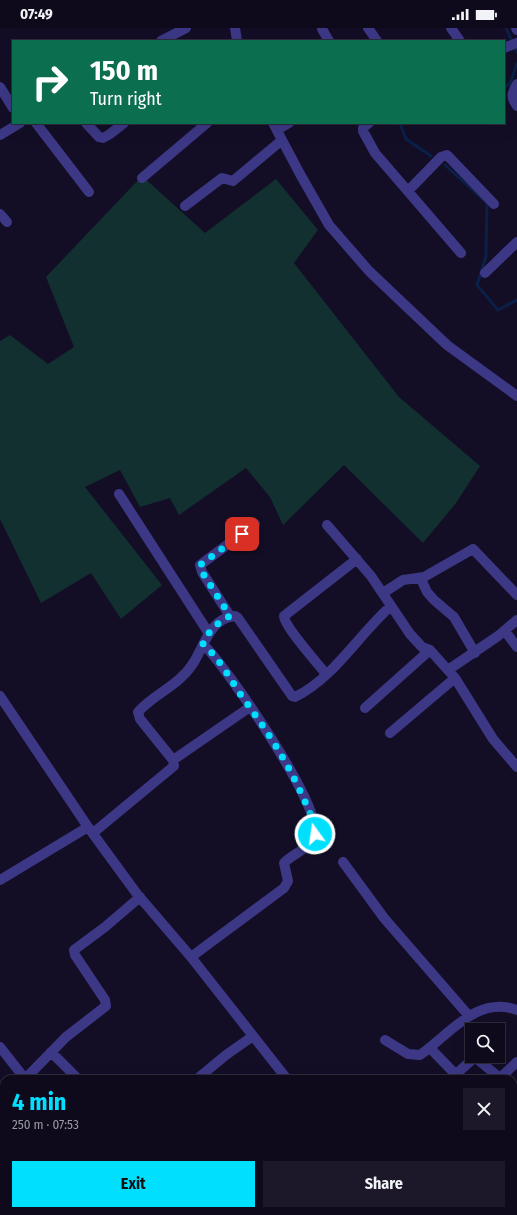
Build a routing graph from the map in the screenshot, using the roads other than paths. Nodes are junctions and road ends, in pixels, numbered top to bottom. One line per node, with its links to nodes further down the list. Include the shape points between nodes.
1 (186, 28): 6 (street)
2 (235, 28): 7 (street)
3 (368, 28): 9 (street)
4 (451, 28): 10 (street)
5 (322, 29): 8 (street)
6 (163, 40)
7 (237, 40)
8 (328, 40)
9 (376, 40)
10 (459, 40)
11 (517, 43): 12 (street)
12 (505, 48)
13 (517, 84): 16 (street, via 512,98)
14 (0, 87): 15 (street)
15 (12, 106)
16 (517, 106)
17 (18, 124): 25 (street)
18 (37, 124): 29 (street)
19 (87, 124): 20 (street, via 103,138)
20 (123, 124)
21 (206, 124): 27 (street)
22 (286, 124): 24 (street)
23 (368, 124): 28 (street, via 362,131 375,153)
24 (275, 127): 26 (street)
25 (0, 135)
26 (282, 140): 31 (street, via 233,181 222,178); 37 (street, via 329,225 369,271 447,345)
27 (142, 178)
28 (408, 191): 30 (street, via 441,157 447,155); 35 (street)
29 (89, 192)
30 (494, 204)
31 (184, 206)
32 (0, 214): 33 (street)
33 (7, 222)
34 (517, 242): 36 (street)
35 (461, 254)
36 (485, 273)
37 (517, 396)
38 (119, 494): 49 (street)
39 (255, 524): 46 (street, via 200,565)
40 (327, 525): 41 (street)
41 (357, 559): 43 (street); 55 (street, via 284,616 285,621)
42 (420, 579): 43 (street, via 403,580); 44 (street, via 473,549); 53 (street, via 434,600 454,617)
43 (382, 593): 45 (street)
44 (517, 595)
45 (391, 606): 52 (street, via 422,647); 55 (street)
46 (230, 616): 49 (street); 55 (street, via 238,618 292,696 299,695)
47 (517, 620): 48 (street)
48 (505, 631): 51 (street); 53 (street)
49 (208, 632): 50 (street)
50 (203, 644): 58 (street, via 216,658); 61 (street, via 192,666 182,677 138,712 140,719)
51 (517, 647)
52 (430, 650): 54 (street); 59 (street)
53 (474, 653): 54 (street)
54 (448, 670): 56 (street)
55 (326, 674)
56 (455, 678): 60 (street); 62 (street, via 493,739)
57 (0, 696): 63 (street)
58 (250, 707): 61 (street); 67 (street, via 273,738 289,766 314,825 315,834 305,848 284,863 288,881 284,888)
59 (365, 708)
60 (390, 733)
61 (173, 760): 63 (street, via 175,763 171,770)
62 (517, 767)
63 (90, 830): 65 (street); 66 (street)
64 (343, 862): 69 (street, via 384,918)
65 (0, 880)
66 (140, 897): 67 (street); 74 (street, via 74,950 105,1000 106,1006)
67 (191, 956): 70 (street)
68 (517, 1010): 69 (street, via 496,1007)
69 (469, 1016): 73 (street)
70 (253, 1036): 79 (street); 80 (street)
71 (385, 1040): 73 (street, via 408,1054 420,1055)
72 (0, 1047): 76 (street)
73 (430, 1048): 81 (street)
74 (51, 1052): 77 (street); 78 (street)
75 (517, 1062): 84 (street)
76 (22, 1075)
77 (29, 1075)
78 (74, 1075)
79 (202, 1075)
80 (284, 1075)
81 (456, 1075)
82 (460, 1075): 83 (street, via 473,1058 477,1058)
83 (497, 1075)
84 (503, 1075)

